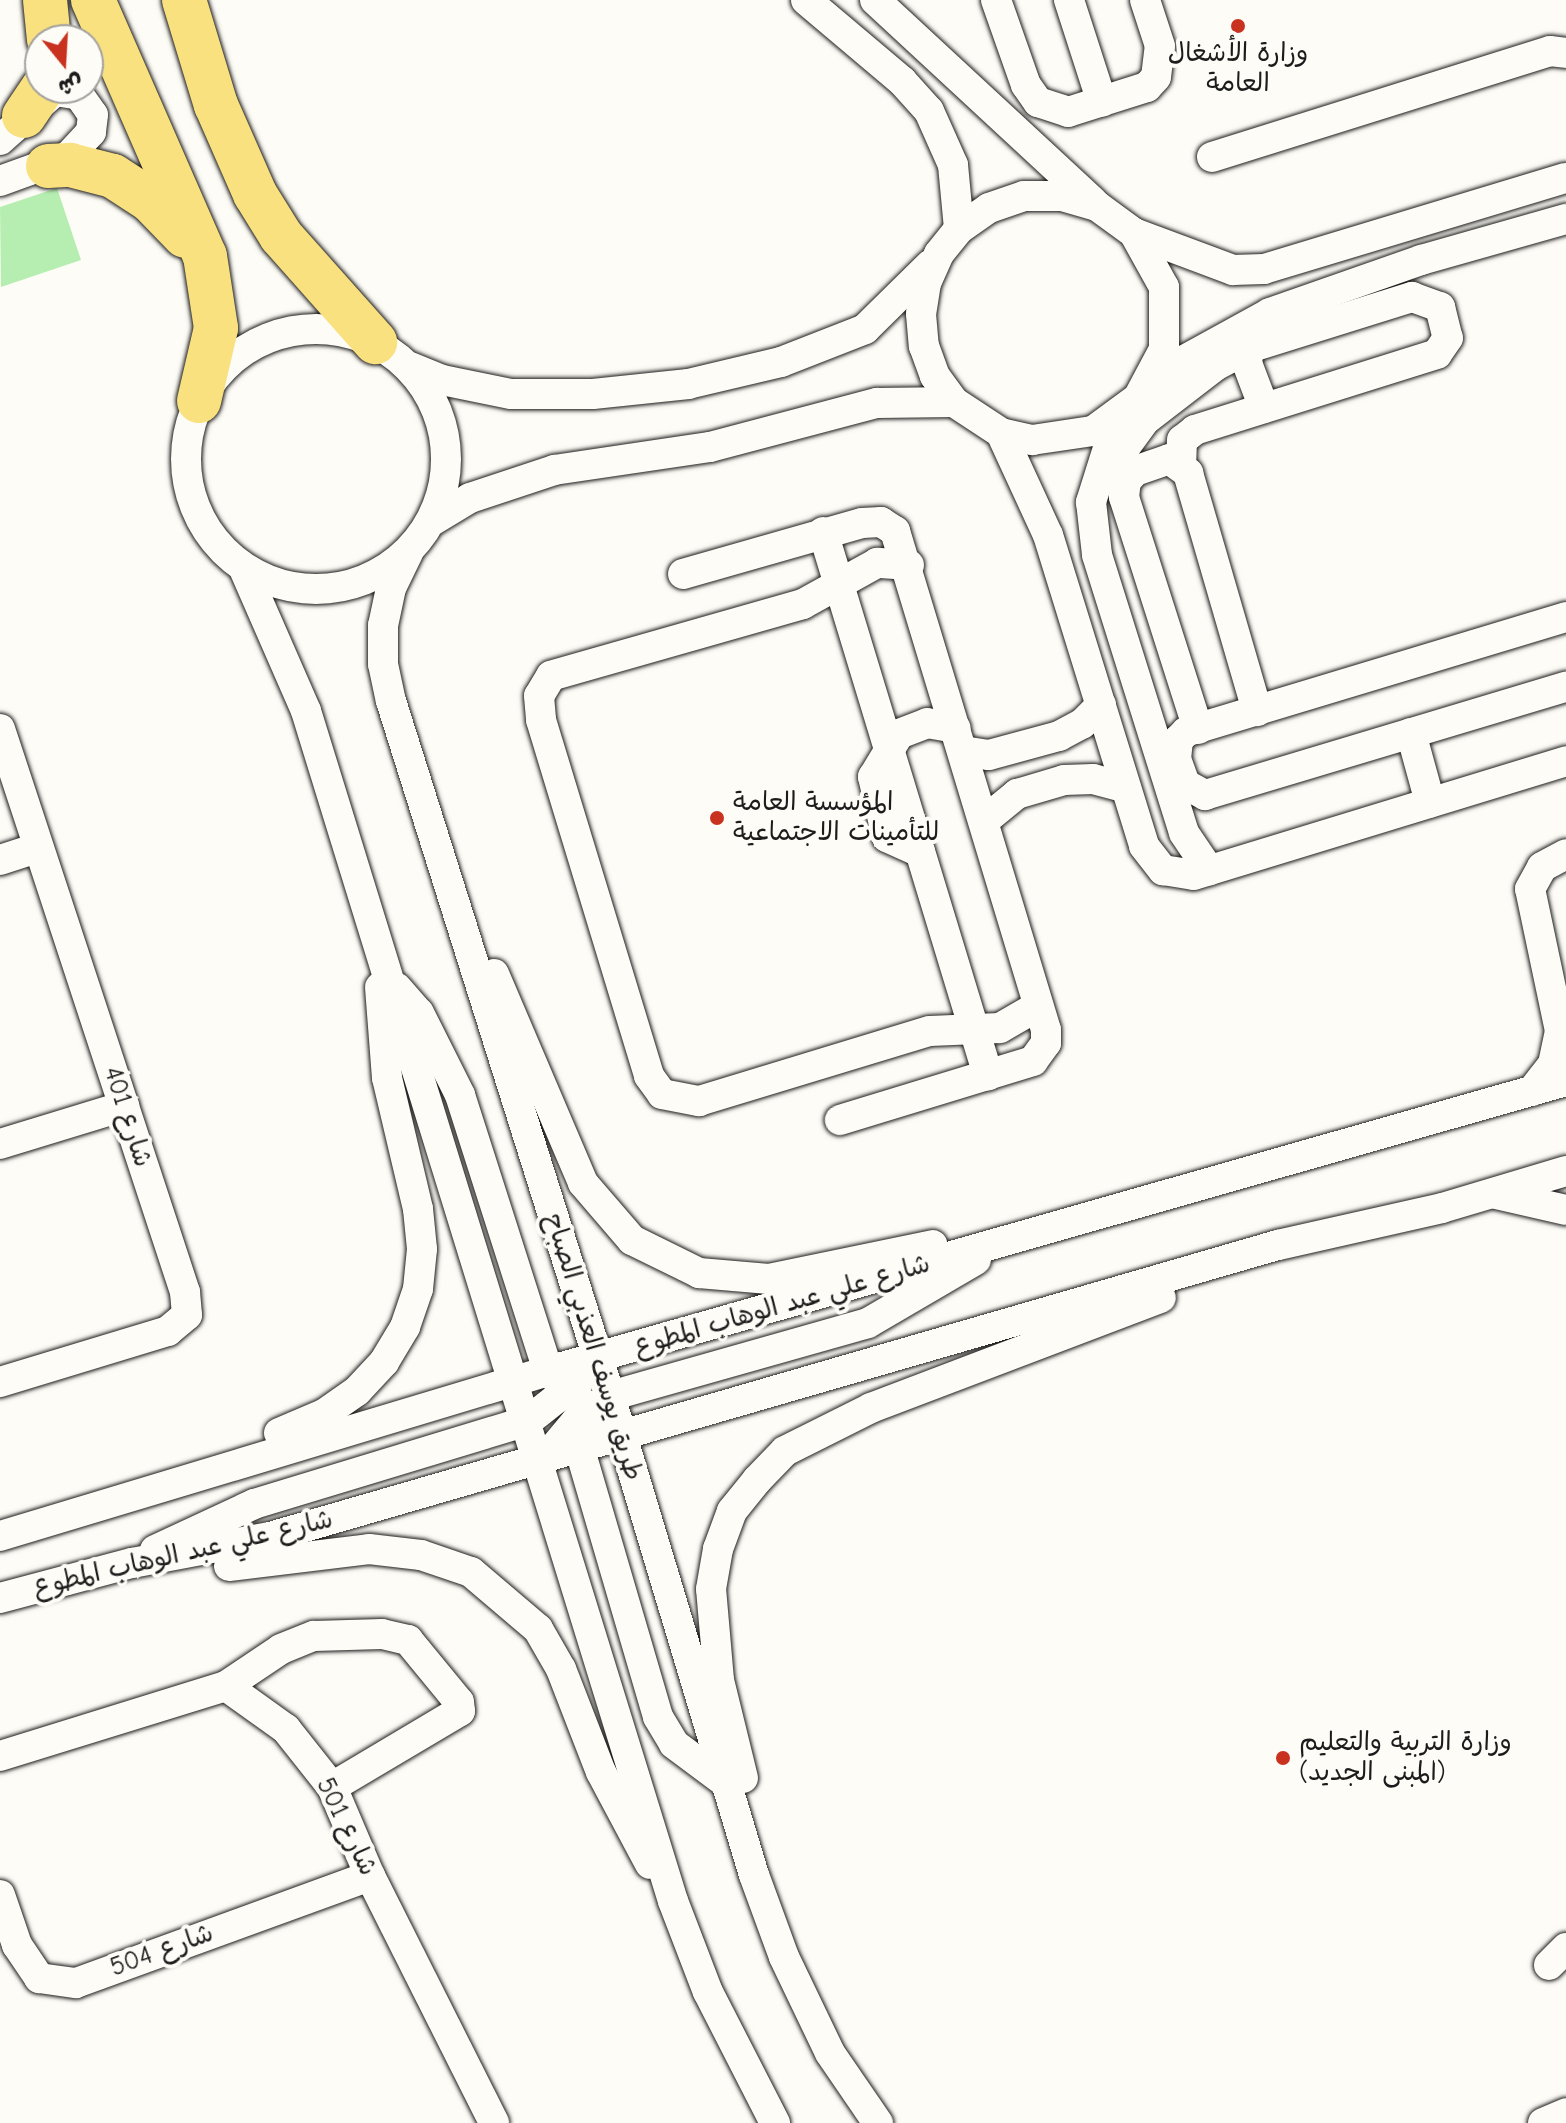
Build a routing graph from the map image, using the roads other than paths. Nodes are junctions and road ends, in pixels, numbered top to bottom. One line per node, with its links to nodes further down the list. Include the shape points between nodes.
1 (45, 0): 9 (highway)
2 (93, 0): 22 (highway)
3 (184, 0): 24 (highway, via 216,105 255,194 281,236)
4 (806, 0): 19 (street, via 902,81 929,111 953,165)
5 (875, 0): 17 (street)
6 (996, 0): 11 (street, via 1026,85 1038,102 1068,112)
7 (1069, 0): 11 (street)
8 (1145, 0): 11 (street, via 1160,46 1156,77 1147,87)
9 (47, 24)
10 (1566, 53): 13 (street, via 1550,51)
11 (1102, 102)
12 (22, 115): 14 (street, via 55,91 79,95 90,107 93,123 85,141)
13 (1212, 157)
14 (48, 166): 16 (street); 22 (highway, via 92,168 133,187)
15 (1566, 178): 20 (street, via 1264,269 1222,267)
16 (0, 181)
17 (1097, 206): 19 (street, via 1061,196 1024,196 989,208); 20 (street)
18 (1566, 219): 25 (street, via 1421,260 1280,309)
19 (959, 229): 21 (street)
20 (1134, 233): 25 (street, via 1164,287 1164,349)
21 (939, 254): 24 (street, via 865,329 822,349 735,375 641,391 534,394 476,389); 27 (street, via 926,283 922,325 935,376)
22 (205, 256): 26 (highway, via 216,328)
23 (1249, 348): 28 (street, via 1247,363); 28 (street, via 1412,297 1440,307 1448,331 1445,347 1437,354); 32 (street, via 1215,366 1145,420 1121,453)
24 (393, 355): 26 (street, via 337,330 295,330 256,343 223,367); 33 (street, via 434,401 446,440 446,482)
25 (1152, 378): 29 (street)
26 (199, 401): 37 (street, via 187,436 185,474 195,511 215,544)
27 (954, 402): 30 (street); 33 (street, via 877,403 724,444 554,470 470,498)
28 (1264, 408): 31 (street, via 1187,435)
29 (1120, 415): 30 (street, via 1063,440); 57 (street, via 1091,502 1097,555 1179,818)
30 (1001, 433): 42 (street, via 1048,535)
31 (1181, 464): 32 (street, via 1169,459 1135,471); 43 (street, via 1188,473)
32 (1126, 481): 45 (street, via 1124,497)
33 (432, 521): 35 (street)
34 (823, 532): 36 (street, via 871,522 889,525); 38 (street); 39 (street)
35 (408, 553): 37 (street, via 371,578 329,589 284,586); 53 (street, طريق يوسف العذبي الصباح, via 391,588 383,625 383,664)
36 (909, 565): 39 (street, via 877,563); 47 (street)
37 (244, 569): 60 (street, طريق يوسف العذبي الصباح, via 306,711)
38 (683, 574)
39 (839, 583): 48 (street); 63 (street, via 803,604 551,676 539,696 546,735 649,1076 662,1094 699,1101 930,1031)
40 (1566, 617): 43 (street)
41 (1566, 687): 46 (street)
42 (1101, 705): 47 (street, via 1082,724 1059,736 997,754); 50 (street)
43 (1257, 711): 45 (street)
44 (0, 729): 54 (street, شارع 401)
45 (1198, 729): 46 (street, via 1178,740 1175,751 1185,784 1205,795)
46 (1411, 733): 51 (street)
47 (960, 739): 48 (street, via 927,723 911,727); 52 (street)
48 (888, 747): 63 (street, via 872,786 884,832 896,845 920,852)
49 (1566, 761): 51 (street)
50 (1126, 788): 52 (street, via 1093,779 1064,780 1017,794); 57 (street, via 1151,860 1178,875)
51 (1430, 802): 57 (street)
52 (984, 821): 61 (street)
53 (432, 831): 71 (street, via 583,1183 632,1240 699,1273 769,1279 1054,1219); 76 (street, طريق يوسف العذبي الصباح)
54 (36, 848): 56 (street); 67 (street, شارع 401)
55 (1566, 854): 59 (street, via 1542,867 1530,889)
56 (0, 860)
57 (1209, 870)
58 (1566, 941): 59 (street, via 1551,948)
59 (1545, 965): 62 (street)
60 (384, 967): 78 (street, طريق يوسف العذبي الصباح); 79 (street, via 419,1013 460,1095); 82 (street, via 383,1048 422,1249 418,1289 405,1327 384,1362 357,1391 324,1414)
61 (1038, 1006): 63 (street, via 1013,1024); 64 (street, via 1046,1043 1041,1055)
62 (1563, 1023): 66 (street, via 1553,1064)
63 (973, 1029): 64 (street)
64 (988, 1075): 68 (street)
65 (1566, 1081): 66 (street, شارع علي عبد الوهاب المطوع)
66 (1532, 1091): 71 (street, شارع علي عبد الوهاب المطوع)
67 (124, 1106): 69 (street); 77 (street, شارع 401, via 185,1292 187,1315 168,1331)
68 (840, 1120)
69 (0, 1144)
70 (1566, 1171): 72 (street, شارع علي عبد الوهاب المطوع)
71 (1235, 1173): 75 (street, شارع علي عبد الوهاب المطوع)
72 (1490, 1193): 73 (street); 74 (street, شارع علي عبد الوهاب المطوع)
73 (1566, 1210)
74 (1278, 1245): 80 (street, شارع علي عبد الوهاب المطوع); 91 (street, via 1202,1282 830,1426 785,1451 757,1480 732,1511 711,1589 719,1680 745,1788)
75 (994, 1246): 76 (street, شارع علي عبد الوهاب المطوع); 79 (street, via 934,1289 868,1323)
76 (597, 1358): 79 (street, طريق يوسف العذبي الصباح); 79 (street, شارع علي عبد الوهاب المطوع)
77 (0, 1382)
78 (516, 1382): 79 (street, شارع علي عبد الوهاب المطوع); 79 (street, طريق يوسف العذبي الصباح); 82 (street, شارع علي عبد الوهاب المطوع)
79 (567, 1410): 80 (street, طريق يوسف العذبي الصباح); 80 (street, شارع علي عبد الوهاب المطوع); 81 (street, شارع علي عبد الوهاب المطوع); 81 (street, طريق يوسف العذبي الصباح); 84 (street, via 254,1504 190,1530); 89 (street, via 658,1717 674,1744)
80 (622, 1439): 89 (street, طريق يوسف العذبي الصباح)
81 (542, 1462): 84 (street, شارع علي عبد الوهاب المطوع, via 270,1537); 94 (street, طريق يوسف العذبي الصباح)
82 (106, 1502): 83 (street, شارع علي عبد الوهاب المطوع)
83 (0, 1536)
84 (132, 1563): 85 (street, شارع علي عبد الوهاب المطوع)
85 (32, 1589): 86 (street, شارع علي عبد الوهاب المطوع); 94 (street, via 146,1581 298,1555 369,1549 421,1555 471,1572 509,1599 538,1629 561,1669 633,1837)
86 (0, 1598)
87 (226, 1686): 88 (street); 90 (street, شارع 501, via 286,1729); 90 (street, via 281,1649 314,1636 382,1634 408,1640 459,1702 460,1711)
88 (0, 1756)
89 (725, 1782): 91 (street, طريق يوسف العذبي الصباح)
90 (332, 1787): 92 (street, شارع 501)
91 (754, 1875): 98 (street, طريق يوسف العذبي الصباح, via 784,1957 830,2053)
92 (370, 1876): 93 (street, شارع 504, via 76,1983 39,1978 17,1945); 96 (street, شارع 501)
93 (0, 1895)
94 (673, 1901): 97 (street, طريق يوسف العذبي الصباح, via 708,1992)
95 (1566, 2113): 99 (street)
96 (490, 2122)
97 (775, 2123)
98 (878, 2123)
99 (1543, 2123)

